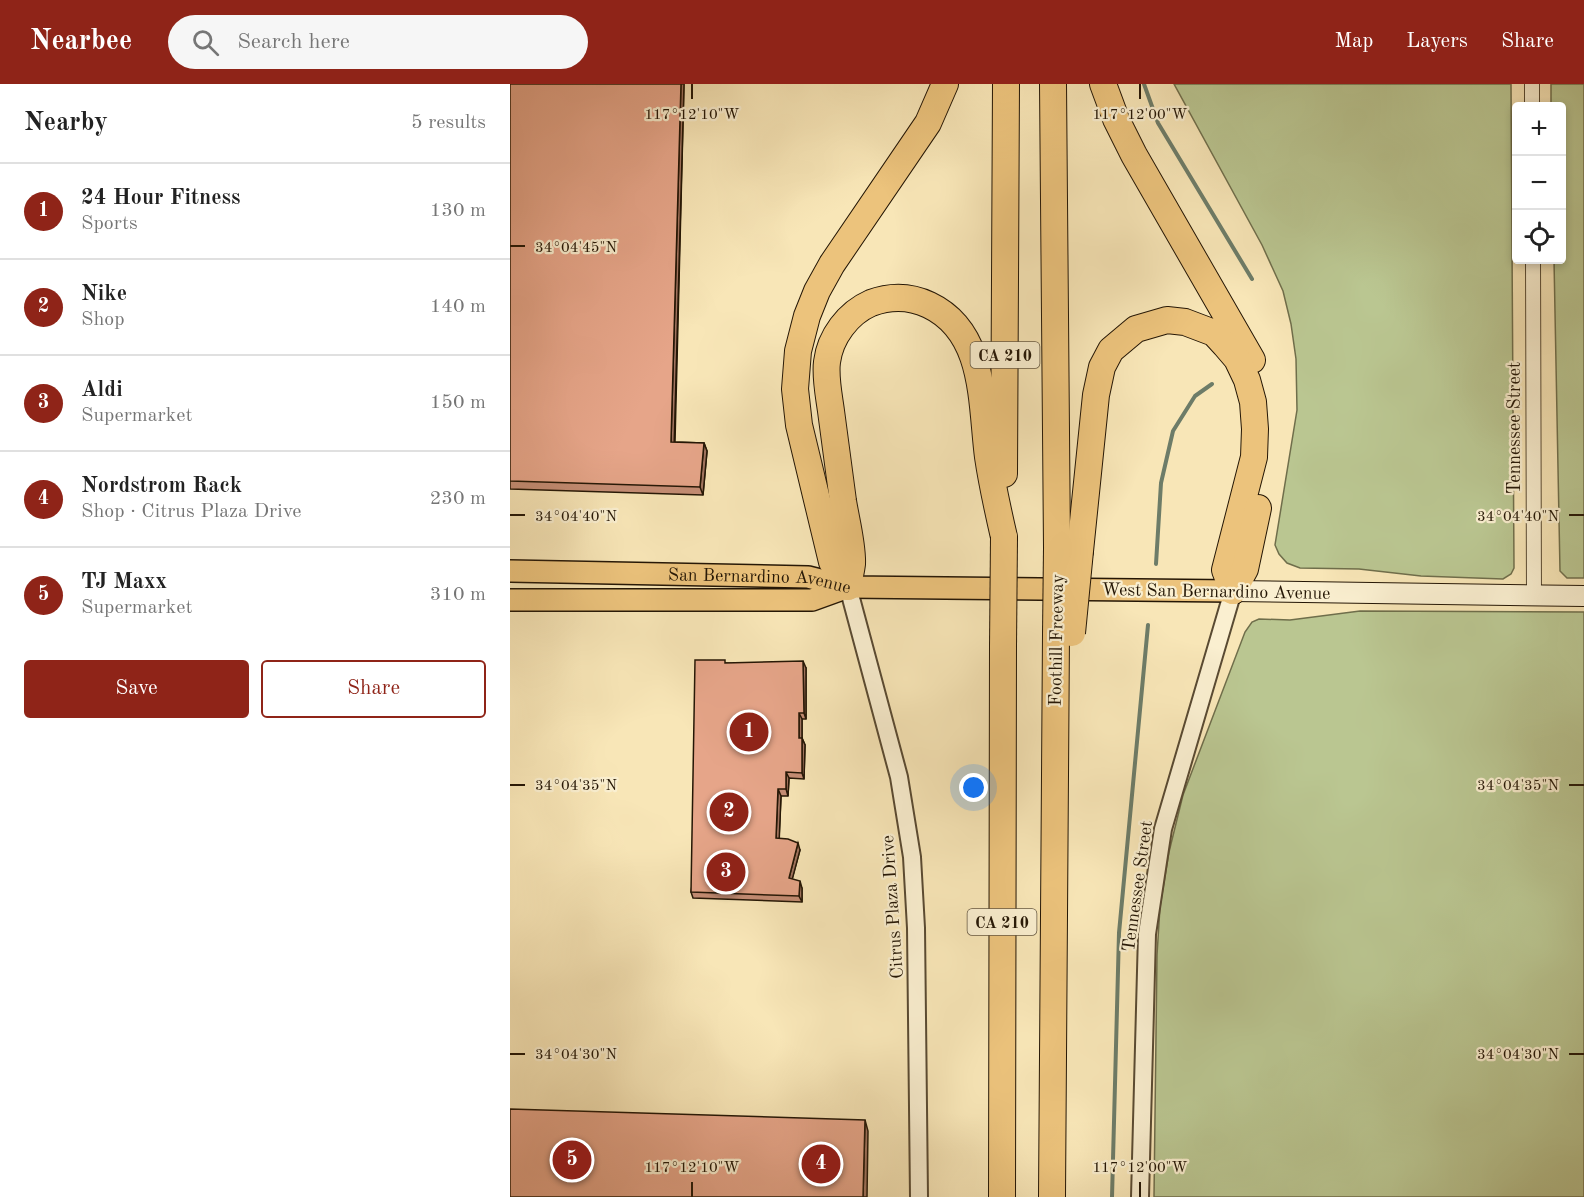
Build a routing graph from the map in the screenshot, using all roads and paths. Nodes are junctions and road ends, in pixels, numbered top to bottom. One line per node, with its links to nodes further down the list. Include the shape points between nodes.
1 (945, 84): 11 (highway, via 928,123 817,291 798,351 795,389 799,425 832,562)
2 (1006, 84): 8 (highway, CA 210)
3 (1053, 84): 9 (highway, Foothill Freeway / CA 210)
4 (1103, 84): 12 (highway, via 1134,155 1263,381 1269,404 1270,451 1245,569)
5 (1532, 84): 6 (street)
6 (1532, 102)
7 (1533, 264): 13 (street, Tennessee Street)
8 (1004, 537): 11 (highway, via 977,367 963,334 938,309 922,301 891,298 875,302 861,308 844,324 831,344 826,363 852,563); 17 (highway, CA 210, bridge)
9 (1068, 550): 12 (highway, via 1102,367 1111,350 1136,329 1167,321 1185,322 1214,333 1237,359 1253,402 1254,458 1225,570); 18 (highway, Foothill Freeway / CA 210, bridge, via 1064,634 1055,688)
10 (510, 571): 11 (main road, San Bernardino Avenue, via 808,577)
11 (848, 587): 12 (main road, West San Bernardino Avenue); 15 (main road, San Bernardino Avenue, via 812,600); 16 (street, Citrus Plaza Drive, via 899,777 912,857)
12 (1233, 591): 13 (main road, West San Bernardino Avenue); 19 (street, Tennessee Street, via 1161,841 1147,934)
13 (1534, 595): 14 (main road, West San Bernardino Avenue)
14 (1584, 596)
15 (510, 600)
16 (919, 1197)
17 (1002, 1197)
18 (1052, 1197)
19 (1140, 1197)

